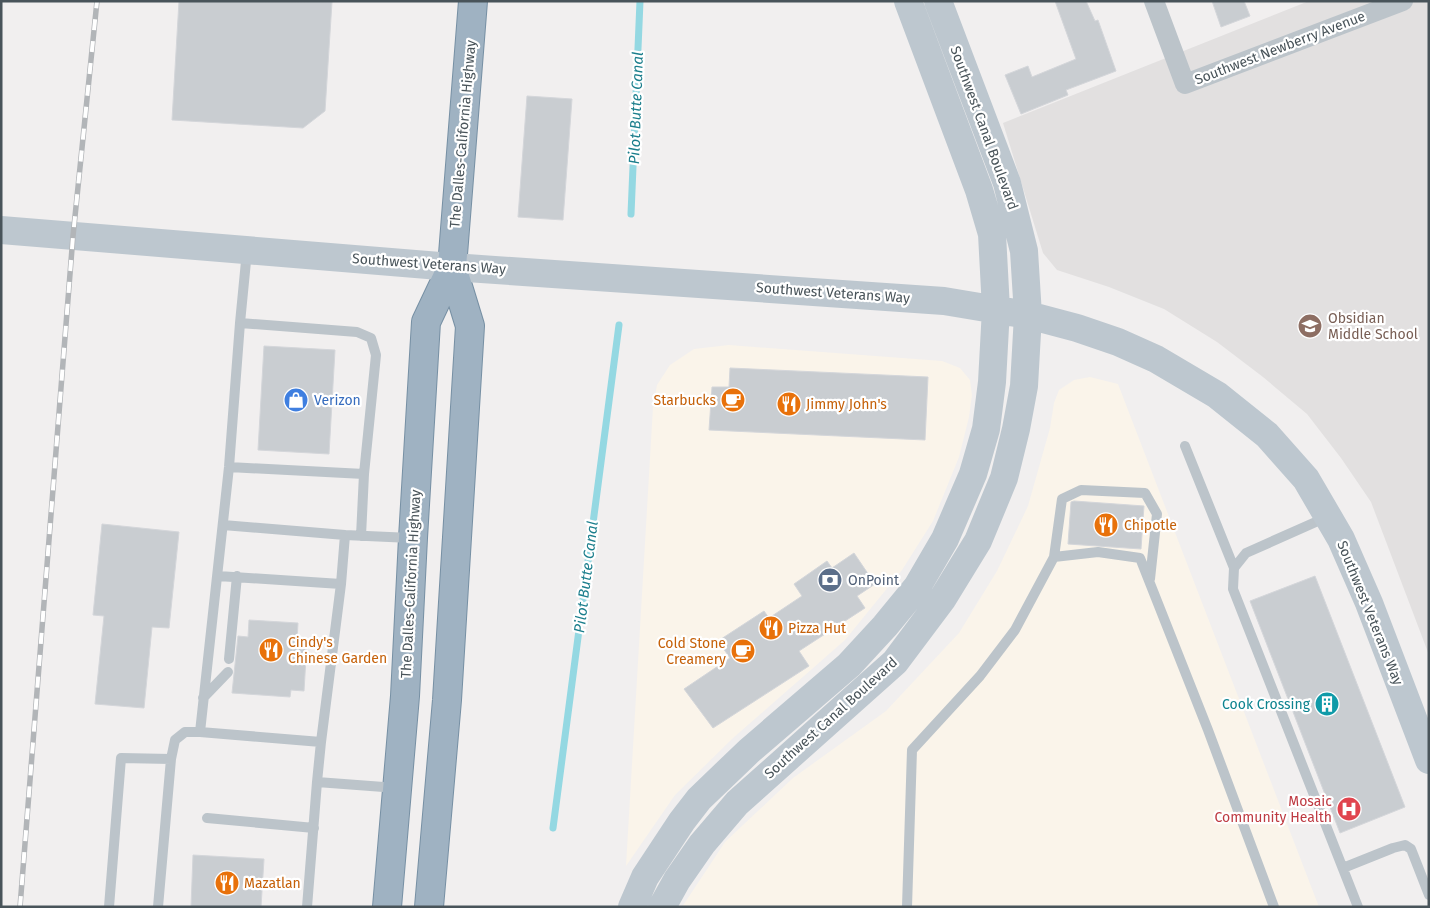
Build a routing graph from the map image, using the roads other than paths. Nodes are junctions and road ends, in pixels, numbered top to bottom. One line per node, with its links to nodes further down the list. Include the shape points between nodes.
1 (473, 1): 8 (highway, The Dalles-California Highway)
2 (908, 1): 9 (main road, Southwest Canal Boulevard, via 979,190 992,234)
3 (938, 1): 10 (main road, Southwest Canal Boulevard, via 1006,183 1024,250)
4 (1154, 1): 5 (street, Southwest Newberry Avenue, via 1185,84)
5 (1403, 1)
6 (1, 230): 7 (main road, Southwest Veterans Way)
7 (247, 250): 8 (main road, Southwest Veterans Way); 11 (lane)
8 (452, 267): 9 (main road, Southwest Veterans Way, via 944,301); 19 (highway, The Dalles-California Highway, via 426,322); 43 (highway, The Dalles-California Highway, via 470,326 447,700)
9 (996, 309): 10 (main road, Southwest Veterans Way); 44 (main road, Southwest Canal Boulevard, via 986,428 973,474 945,540 917,587 849,665 699,799 645,877)
10 (1028, 315): 15 (main road, Southwest Veterans Way, via 1118,342 1156,359 1217,394 1267,434 1306,479); 45 (main road, Southwest Canal Boulevard, via 1024,386 1004,478 978,541 943,598 895,662 737,803 702,844)
11 (240, 323): 13 (lane); 14 (lane, via 357,332 371,338 376,355)
12 (1185, 446): 21 (lane)
13 (229, 467): 14 (lane); 16 (lane)
14 (364, 474): 18 (lane)
15 (1328, 516): 21 (lane, via 1246,553); 32 (main road, Southwest Veterans Way, via 1369,603)
16 (223, 525): 17 (lane); 22 (lane)
17 (345, 535): 18 (lane); 25 (lane)
18 (361, 536): 19 (lane)
19 (413, 538): 34 (highway, The Dalles-California Highway)
20 (1054, 557): 24 (lane, via 1098,552 1140,558); 24 (lane, via 1062,499 1082,490 1145,493 1156,514); 46 (lane, via 1015,630 980,676 912,750)
21 (1234, 568): 37 (lane, via 1233,589)
22 (218, 576): 23 (lane); 28 (lane)
23 (237, 576): 25 (lane); 26 (lane)
24 (1150, 582): 47 (lane)
25 (340, 584): 30 (lane)
26 (229, 659)
27 (228, 672): 28 (lane)
28 (203, 698): 29 (lane)
29 (200, 732): 30 (lane); 31 (lane, via 185,732 175,740)
30 (320, 742): 33 (lane)
31 (171, 759): 39 (lane, via 121,758); 40 (lane)
32 (1429, 760)
33 (317, 782): 34 (lane); 36 (lane)
34 (397, 788): 42 (highway, The Dalles-California Highway)
35 (207, 818): 36 (lane)
36 (314, 828): 41 (lane)
37 (1343, 868): 38 (lane, via 1405,845 1411,849); 48 (lane)
38 (1429, 895)
39 (109, 907)
40 (158, 907)
41 (307, 907)
42 (387, 907)
43 (430, 907)
44 (632, 907)
45 (662, 907)
46 (907, 907)
47 (1274, 907)
48 (1358, 907)

